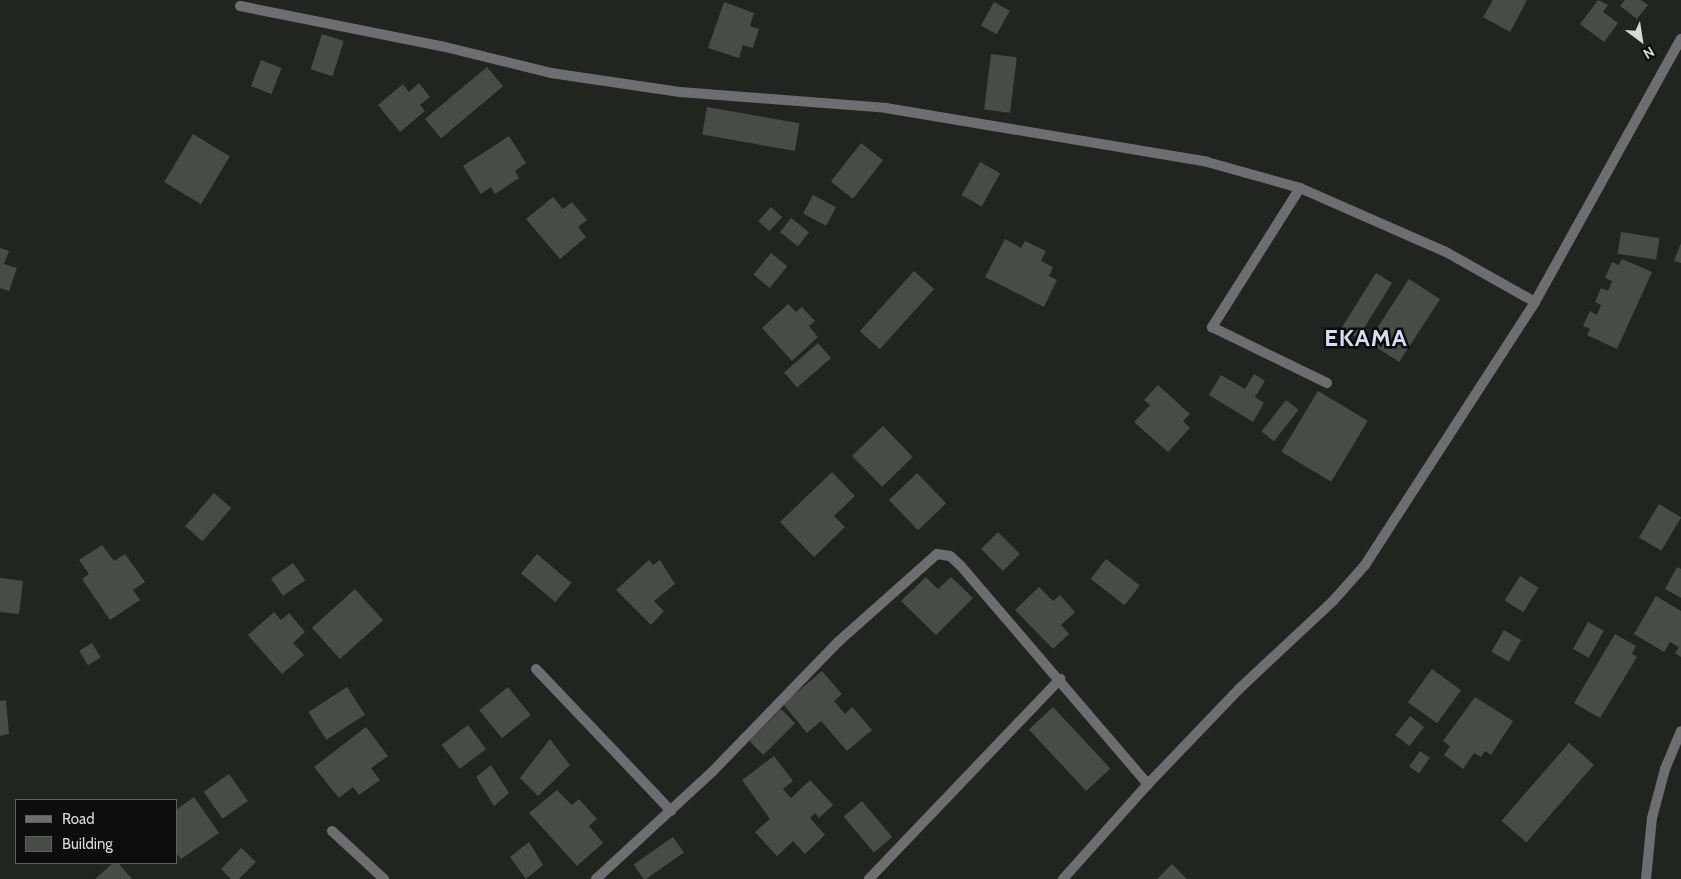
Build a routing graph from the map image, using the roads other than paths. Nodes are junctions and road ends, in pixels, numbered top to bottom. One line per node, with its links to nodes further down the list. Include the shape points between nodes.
1 (240, 6): 3 (street, via 441,46 551,73 680,92 886,108 1208,162)
2 (1681, 39): 4 (street)
3 (1300, 188): 4 (street, via 1446,252); 5 (street, via 1212,327)
4 (1535, 302): 9 (street, via 1365,565 1333,601 1239,689)
5 (1327, 383)
6 (536, 669): 10 (street)
7 (1060, 679): 9 (street); 10 (street, via 960,565 950,556 937,554 838,642); 14 (street)
8 (1681, 731): 16 (street, via 1665,769 1652,818)
9 (1148, 784): 15 (street)
10 (671, 811): 13 (street)
11 (332, 830): 12 (street)
12 (384, 879)
13 (596, 879)
14 (870, 879)
15 (1063, 879)
16 (1646, 879)

